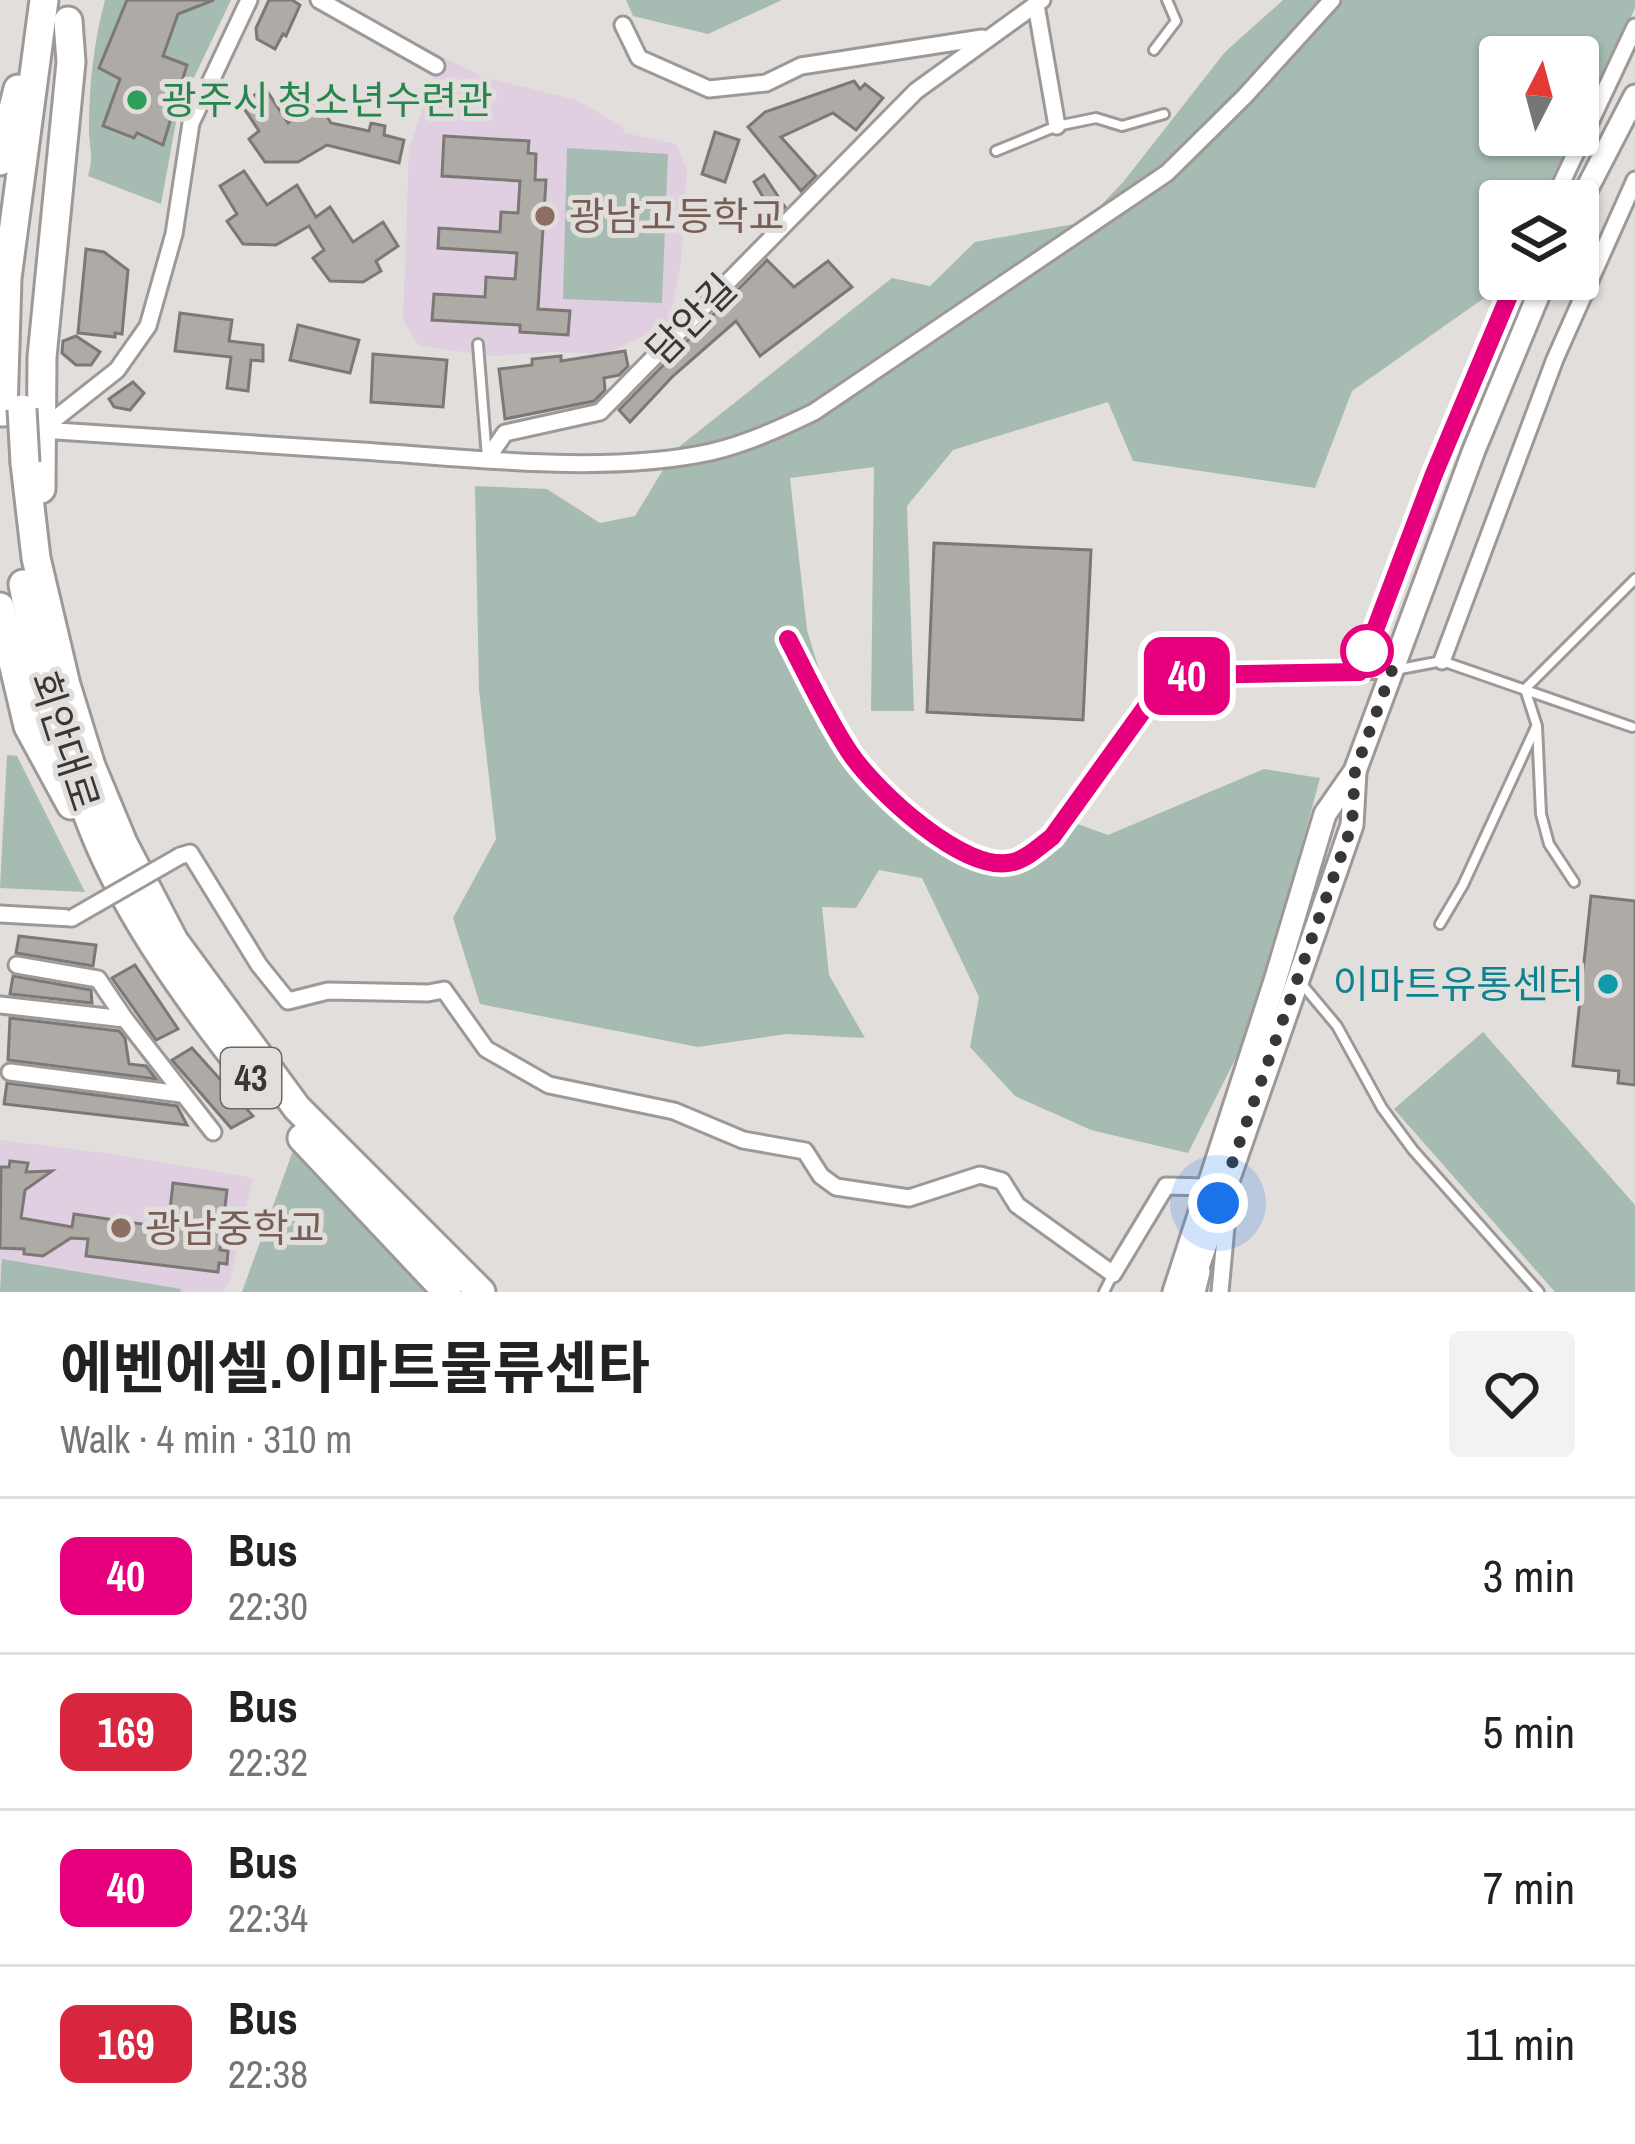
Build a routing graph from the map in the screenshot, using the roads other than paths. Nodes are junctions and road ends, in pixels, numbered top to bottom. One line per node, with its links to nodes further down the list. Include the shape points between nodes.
1 (249, 0): 25 (street, via 191,123 174,234 148,326 117,370)
2 (319, 0): 11 (street)
3 (1167, 0): 10 (lane, via 1176,21)
4 (1333, 0): 26 (street, via 1167,173 814,412 765,436 658,460)
5 (1039, 3): 9 (street, 담안길); 14 (street)
6 (56, 9): 16 (highway); 25 (highway, 회안대로 / 43, via 29,236)
7 (623, 25): 9 (street, via 639,58 709,89)
8 (1635, 26): 17 (street)
9 (988, 37): 26 (street, 담안길, via 916,91 600,412 505,433)
10 (1154, 50)
11 (436, 66)
12 (1635, 97): 18 (street)
13 (1164, 114): 14 (lane, via 1122,126 1096,118)
14 (1057, 126): 15 (lane)
15 (996, 152)
16 (0, 161)
17 (1563, 180)
18 (1592, 180)
19 (1635, 180): 20 (street)
20 (1615, 220): 21 (street); 30 (street)
21 (1635, 220)
22 (1507, 300): 33 (street)
23 (1536, 300): 32 (street)
24 (478, 344): 26 (lane)
25 (21, 436): 26 (street); 39 (highway, 회안대로 / 43, via 20,571 47,698); 55 (highway, 회안대로 / 43, via 36,558 66,685 123,843 174,941 297,1108)
26 (487, 459)
27 (1635, 579): 35 (lane)
28 (0, 608): 39 (highway, via 28,726)
29 (788, 639): 34 (lane, via 863,770 927,829 997,863 1028,855 1052,837 1153,692)
30 (1442, 662): 32 (lane); 35 (lane)
31 (1162, 663): 34 (street)
32 (1392, 670): 33 (street); 38 (street)
33 (1359, 672): 34 (street)
34 (1193, 675)
35 (1525, 689): 36 (lane); 37 (lane)
36 (1537, 726): 40 (lane, via 1541,814); 42 (lane)
37 (1632, 727)
38 (1355, 771): 44 (street, via 1352,825); 51 (street, via 1324,814)
39 (95, 835): 54 (highway, 회안대로 / 43, via 215,1034)
40 (1574, 882)
41 (0, 914): 52 (street, bridge, via 72,918 190,853 288,1001 328,991 444,990 486,1049 549,1085 805,1150 836,1187 909,1198 980,1175 1002,1181 1017,1205)
42 (1440, 924)
43 (17, 965): 46 (street, via 98,979)
44 (1296, 977): 50 (street); 58 (lane, via 1336,1025 1412,1150)
45 (0, 1005): 46 (street)
46 (125, 1019): 48 (street)
47 (10, 1072): 48 (street)
48 (182, 1094): 49 (street)
49 (213, 1132)
50 (1230, 1175): 53 (street); 57 (street)
51 (1208, 1187): 52 (street, via 1166,1186); 53 (street)
52 (1113, 1274): 56 (lane)
53 (1183, 1286)
54 (447, 1292)
55 (481, 1292)
56 (1104, 1292)
57 (1220, 1292)
58 (1539, 1292)

